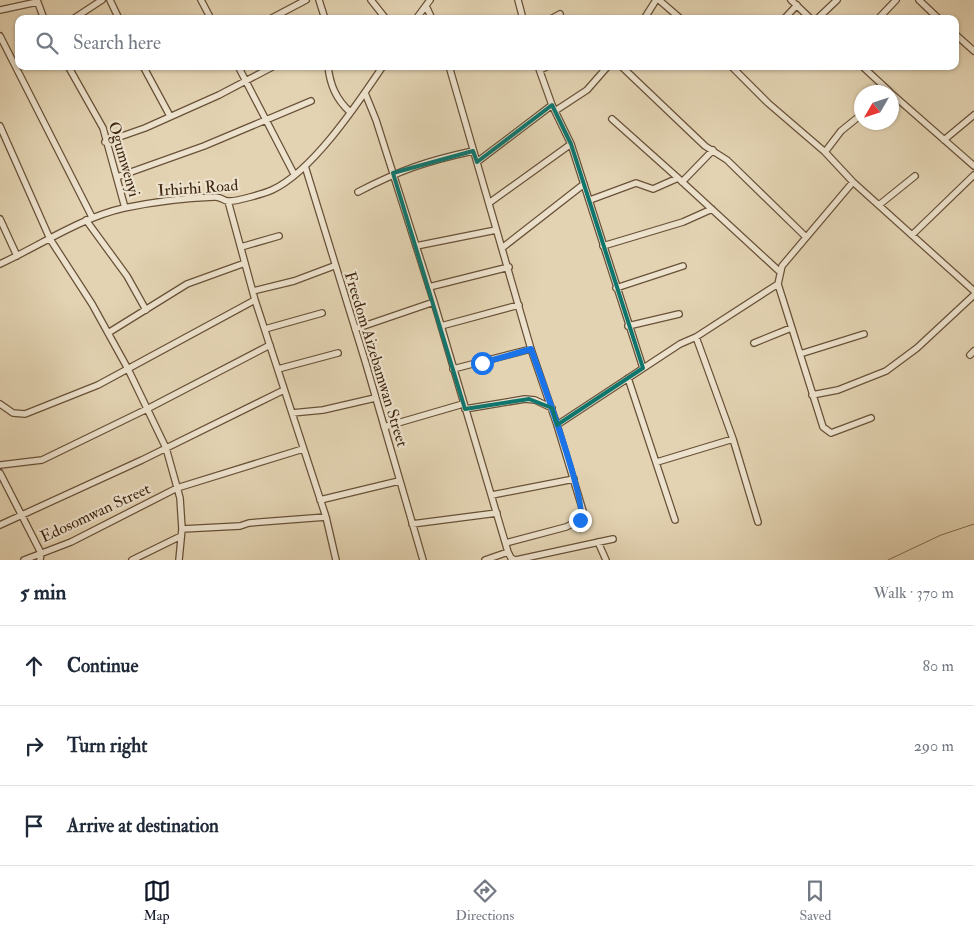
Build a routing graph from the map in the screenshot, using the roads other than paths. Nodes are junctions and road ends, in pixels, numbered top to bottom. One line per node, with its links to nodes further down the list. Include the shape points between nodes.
1 (102, 0): 20 (street)
2 (110, 0): 21 (street)
3 (201, 0): 22 (street)
4 (306, 0): 15 (street)
5 (319, 0): 24 (street)
6 (371, 0): 25 (street)
7 (430, 0): 17 (street)
8 (518, 0): 28 (street)
9 (658, 0): 29 (street); 30 (street)
10 (791, 0): 16 (street)
11 (837, 0): 33 (street)
12 (896, 0): 34 (street)
13 (919, 0): 35 (street)
14 (37, 1): 18 (street); 19 (street)
15 (299, 2): 23 (street)
16 (797, 5): 31 (street); 32 (street)
17 (426, 6): 26 (street); 27 (street)
18 (0, 10)
19 (42, 15)
20 (79, 15)
21 (117, 15)
22 (210, 15)
23 (277, 15)
24 (324, 15)
25 (383, 15)
26 (419, 15)
27 (430, 15)
28 (522, 15)
29 (647, 15)
30 (676, 15)
31 (788, 15)
32 (807, 15)
33 (821, 15)
34 (882, 15)
35 (935, 15)
36 (0, 36): 39 (street)
37 (959, 38): 38 (street)
38 (974, 52)
39 (15, 67)
40 (17, 70): 91 (street)
41 (70, 70): 68 (street, Ogumwenyi, via 104,128)
42 (145, 70): 62 (street)
43 (240, 70): 53 (street)
44 (265, 70): 53 (street)
45 (329, 70): 60 (street, via 339,102)
46 (380, 70): 55 (street, Irhirhi Road)
47 (450, 70): 71 (street)
48 (540, 70): 58 (street)
49 (604, 70): 59 (street, via 587,90)
50 (625, 70): 70 (street, via 654,100)
51 (738, 70): 72 (street, via 768,103)
52 (866, 70): 54 (street)
53 (246, 79): 62 (street, via 219,95); 64 (street)
54 (882, 85)
55 (365, 93): 60 (street, Irhirhi Road); 76 (street)
56 (312, 101): 64 (street)
57 (899, 101): 67 (street)
58 (552, 105): 59 (street); 73 (street)
59 (555, 111): 69 (street)
60 (350, 112): 74 (street, Irhirhi Road)
61 (974, 115): 67 (street)
62 (170, 116): 68 (street)
63 (612, 119): 81 (street)
64 (266, 120): 77 (street); 80 (street)
65 (854, 120): 72 (street)
66 (0, 126): 97 (street)
67 (944, 140): 75 (street)
68 (106, 142): 80 (street, Ogumwenyi)
69 (571, 144): 83 (street); 87 (street)
70 (713, 150): 81 (street); 96 (street)
71 (473, 151): 73 (street); 76 (street, via 422,162)
72 (825, 152): 82 (street)
73 (477, 162): 87 (street)
74 (305, 166): 77 (street, Irhirhi Road); 105 (street, Freedom Aizebamwan Street)
75 (974, 166)
76 (393, 173): 84 (street); 98 (street)
77 (294, 174): 86 (street, Irhirhi Road, via 271,191)
78 (974, 175): 94 (street)
79 (914, 176): 88 (street)
80 (117, 177): 89 (street, Ogumwenyi)
81 (680, 180): 85 (street, via 653,189 636,183); 90 (street)
82 (853, 182): 88 (street); 96 (street)
83 (584, 184): 85 (street); 101 (street)
84 (358, 192)
85 (590, 200): 99 (street)
86 (228, 201): 89 (street, Irhirhi Road, via 217,196); 100 (street)
87 (489, 204): 93 (street)
88 (878, 205): 94 (street)
89 (125, 208): 91 (street, Irhirhi Road)
90 (712, 209): 99 (street, via 683,222); 108 (street)
91 (89, 218): 97 (street, Irhirhi Road); 118 (street)
92 (0, 219): 102 (street)
93 (496, 230): 98 (street); 101 (street)
94 (912, 234): 113 (street)
95 (280, 236): 100 (street)
96 (806, 237): 108 (street)
97 (50, 239): 102 (street, Irhirhi Road); 126 (street)
98 (416, 246): 110 (street)
99 (603, 246): 111 (street)
100 (241, 247): 103 (street)
101 (502, 248): 107 (street)
102 (17, 256): 104 (street, Irhirhi Road)
103 (246, 263): 112 (street); 118 (street, via 187,284)
104 (0, 264)
105 (334, 266): 112 (street, via 294,281); 125 (street, Freedom Aizebamwan Street)
106 (684, 266): 111 (street)
107 (509, 267): 110 (street); 117 (street)
108 (780, 270): 109 (street)
109 (778, 284): 123 (street); 128 (street)
110 (429, 288): 116 (street)
111 (616, 288): 122 (street)
112 (253, 291): 115 (street)
113 (974, 291)
114 (974, 295): 140 (street, via 917,348 886,371 838,390)
115 (255, 300): 124 (street); 135 (street)
116 (434, 302): 121 (street); 125 (street)
117 (519, 305): 121 (street); 131 (street)
118 (146, 310): 126 (street)
119 (322, 313): 124 (street)
120 (679, 314): 122 (street)
121 (441, 326): 137 (street)
122 (628, 326): 134 (street)
123 (792, 328): 129 (street); 133 (street)
124 (264, 329): 130 (street)
125 (355, 329): 141 (street, Freedom Aizebamwan Street)
126 (108, 332): 135 (street)
127 (864, 334): 133 (street)
128 (696, 337): 134 (street); 150 (street)
129 (754, 343)
130 (270, 345): 136 (street); 145 (street)
131 (531, 349): 137 (street); 144 (street)
132 (338, 353): 136 (street)
133 (800, 354): 140 (street)
134 (643, 368): 138 (street)
135 (128, 369): 142 (street, via 98,385 26,414 13,413); 145 (street)
136 (278, 369): 139 (street)
137 (453, 369): 143 (street)
138 (628, 378): 148 (street); 153 (street)
139 (284, 390): 146 (street); 151 (street)
140 (812, 395): 147 (street, via 826,432)
141 (375, 398): 146 (street, via 324,410); 149 (street, Freedom Aizebamwan Street)
142 (0, 404)
143 (464, 407): 144 (street, via 524,399); 149 (street); 159 (street)
144 (552, 408): 148 (street)
145 (148, 409): 151 (street); 154 (street, via 42,460)
146 (292, 412): 152 (street)
147 (871, 418)
148 (558, 425): 156 (street)
149 (384, 427): 157 (street, Freedom Aizebamwan Street)
150 (733, 439): 153 (street); 165 (street)
151 (166, 448): 158 (street); 162 (street)
152 (303, 449): 158 (street, Edosomwan Street); 160 (street)
153 (657, 462): 164 (street)
154 (0, 465)
155 (0, 473): 162 (street)
156 (574, 479): 159 (street); 171 (street, via 582,512 580,520 566,527)
157 (399, 481): 160 (street); 166 (street, Freedom Aizebamwan Street)
158 (177, 488): 168 (street); 173 (street, Edosomwan Street, via 71,542)
159 (492, 495): 161 (street)
160 (320, 500): 163 (street)
161 (497, 513): 166 (street); 171 (street)
162 (21, 515): 167 (street); 173 (street)
163 (326, 516): 168 (street); 178 (street)
164 (675, 520)
165 (758, 522)
166 (412, 524): 179 (street, Freedom Aizebamwan Street)
167 (0, 525)
168 (181, 532): 176 (street); 177 (street)
169 (613, 539): 170 (street)
170 (598, 542): 181 (street); 182 (street)
171 (506, 543): 172 (street)
172 (508, 552): 180 (street); 181 (street)
173 (40, 553): 174 (street, Edosomwan Street); 175 (street)
174 (24, 560)
175 (40, 560)
176 (132, 560)
177 (179, 560)
178 (336, 560)
179 (423, 560)
180 (485, 560)
181 (516, 560)
182 (606, 560)

